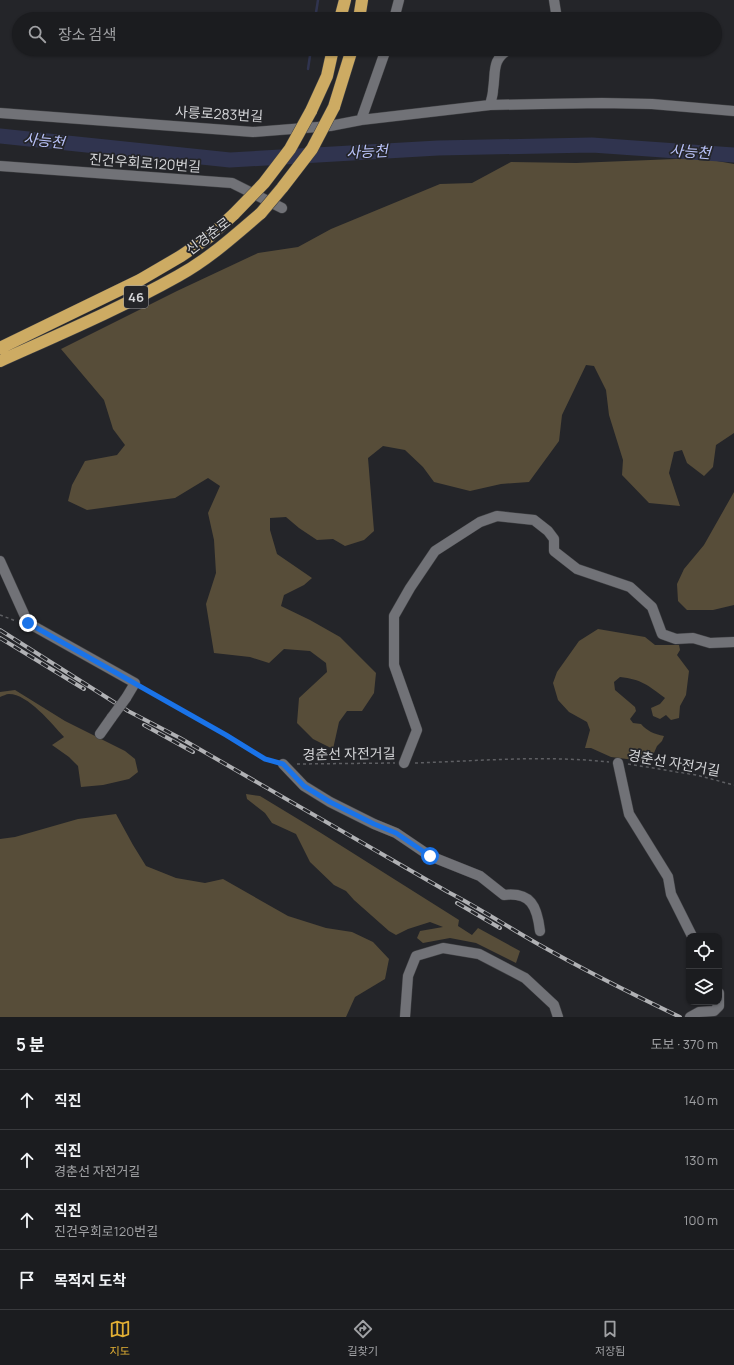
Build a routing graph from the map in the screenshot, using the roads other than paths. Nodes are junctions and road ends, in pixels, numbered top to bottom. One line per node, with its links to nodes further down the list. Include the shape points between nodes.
1 (345, 0): 5 (highway)
2 (362, 0): 6 (highway)
3 (399, 0): 7 (street)
4 (554, 0): 8 (street)
5 (342, 12)
6 (360, 12)
7 (396, 12)
8 (556, 12)
9 (331, 56): 19 (highway, 신경춘로 / 46, bridge, via 327,76 290,149 264,182 209,237 146,276)
10 (350, 56): 20 (highway, 신경춘로 / 46, bridge, via 334,108 312,149 261,213 219,249 179,276)
11 (384, 56): 16 (street)
12 (501, 56): 13 (street, via 494,74 494,90)
13 (490, 105): 14 (street, 사릉로283번길, via 609,103); 16 (street, 사릉로283번길)
14 (734, 110)
15 (0, 113): 16 (street, 사릉로283번길, via 253,132 330,126)
16 (361, 120)
17 (0, 166): 18 (street, 진건우회로120번길, via 232,184)
18 (282, 208)
19 (0, 348)
20 (0, 361)
21 (0, 561): 23 (street, bridge, via 28,623 135,683)
22 (734, 642): 24 (street, via 710,643 693,638 676,639 662,634 652,607 630,587 577,569 554,551 554,539 534,520 497,516 480,522 435,551 394,616 394,665 417,730)
23 (100, 734)
24 (404, 763)
25 (618, 763): 28 (street, via 629,814 668,877 671,894)
26 (283, 764): 27 (street, via 304,786 330,802 396,833 430,856 480,876 504,895 516,894 528,898 538,914)
27 (540, 931)
28 (690, 933)
29 (719, 1005): 32 (street, via 714,1010 699,1012)
30 (405, 1017): 31 (street, via 408,976 416,956 444,948 479,954 525,978 554,1005)
31 (558, 1017)
32 (690, 1017)

